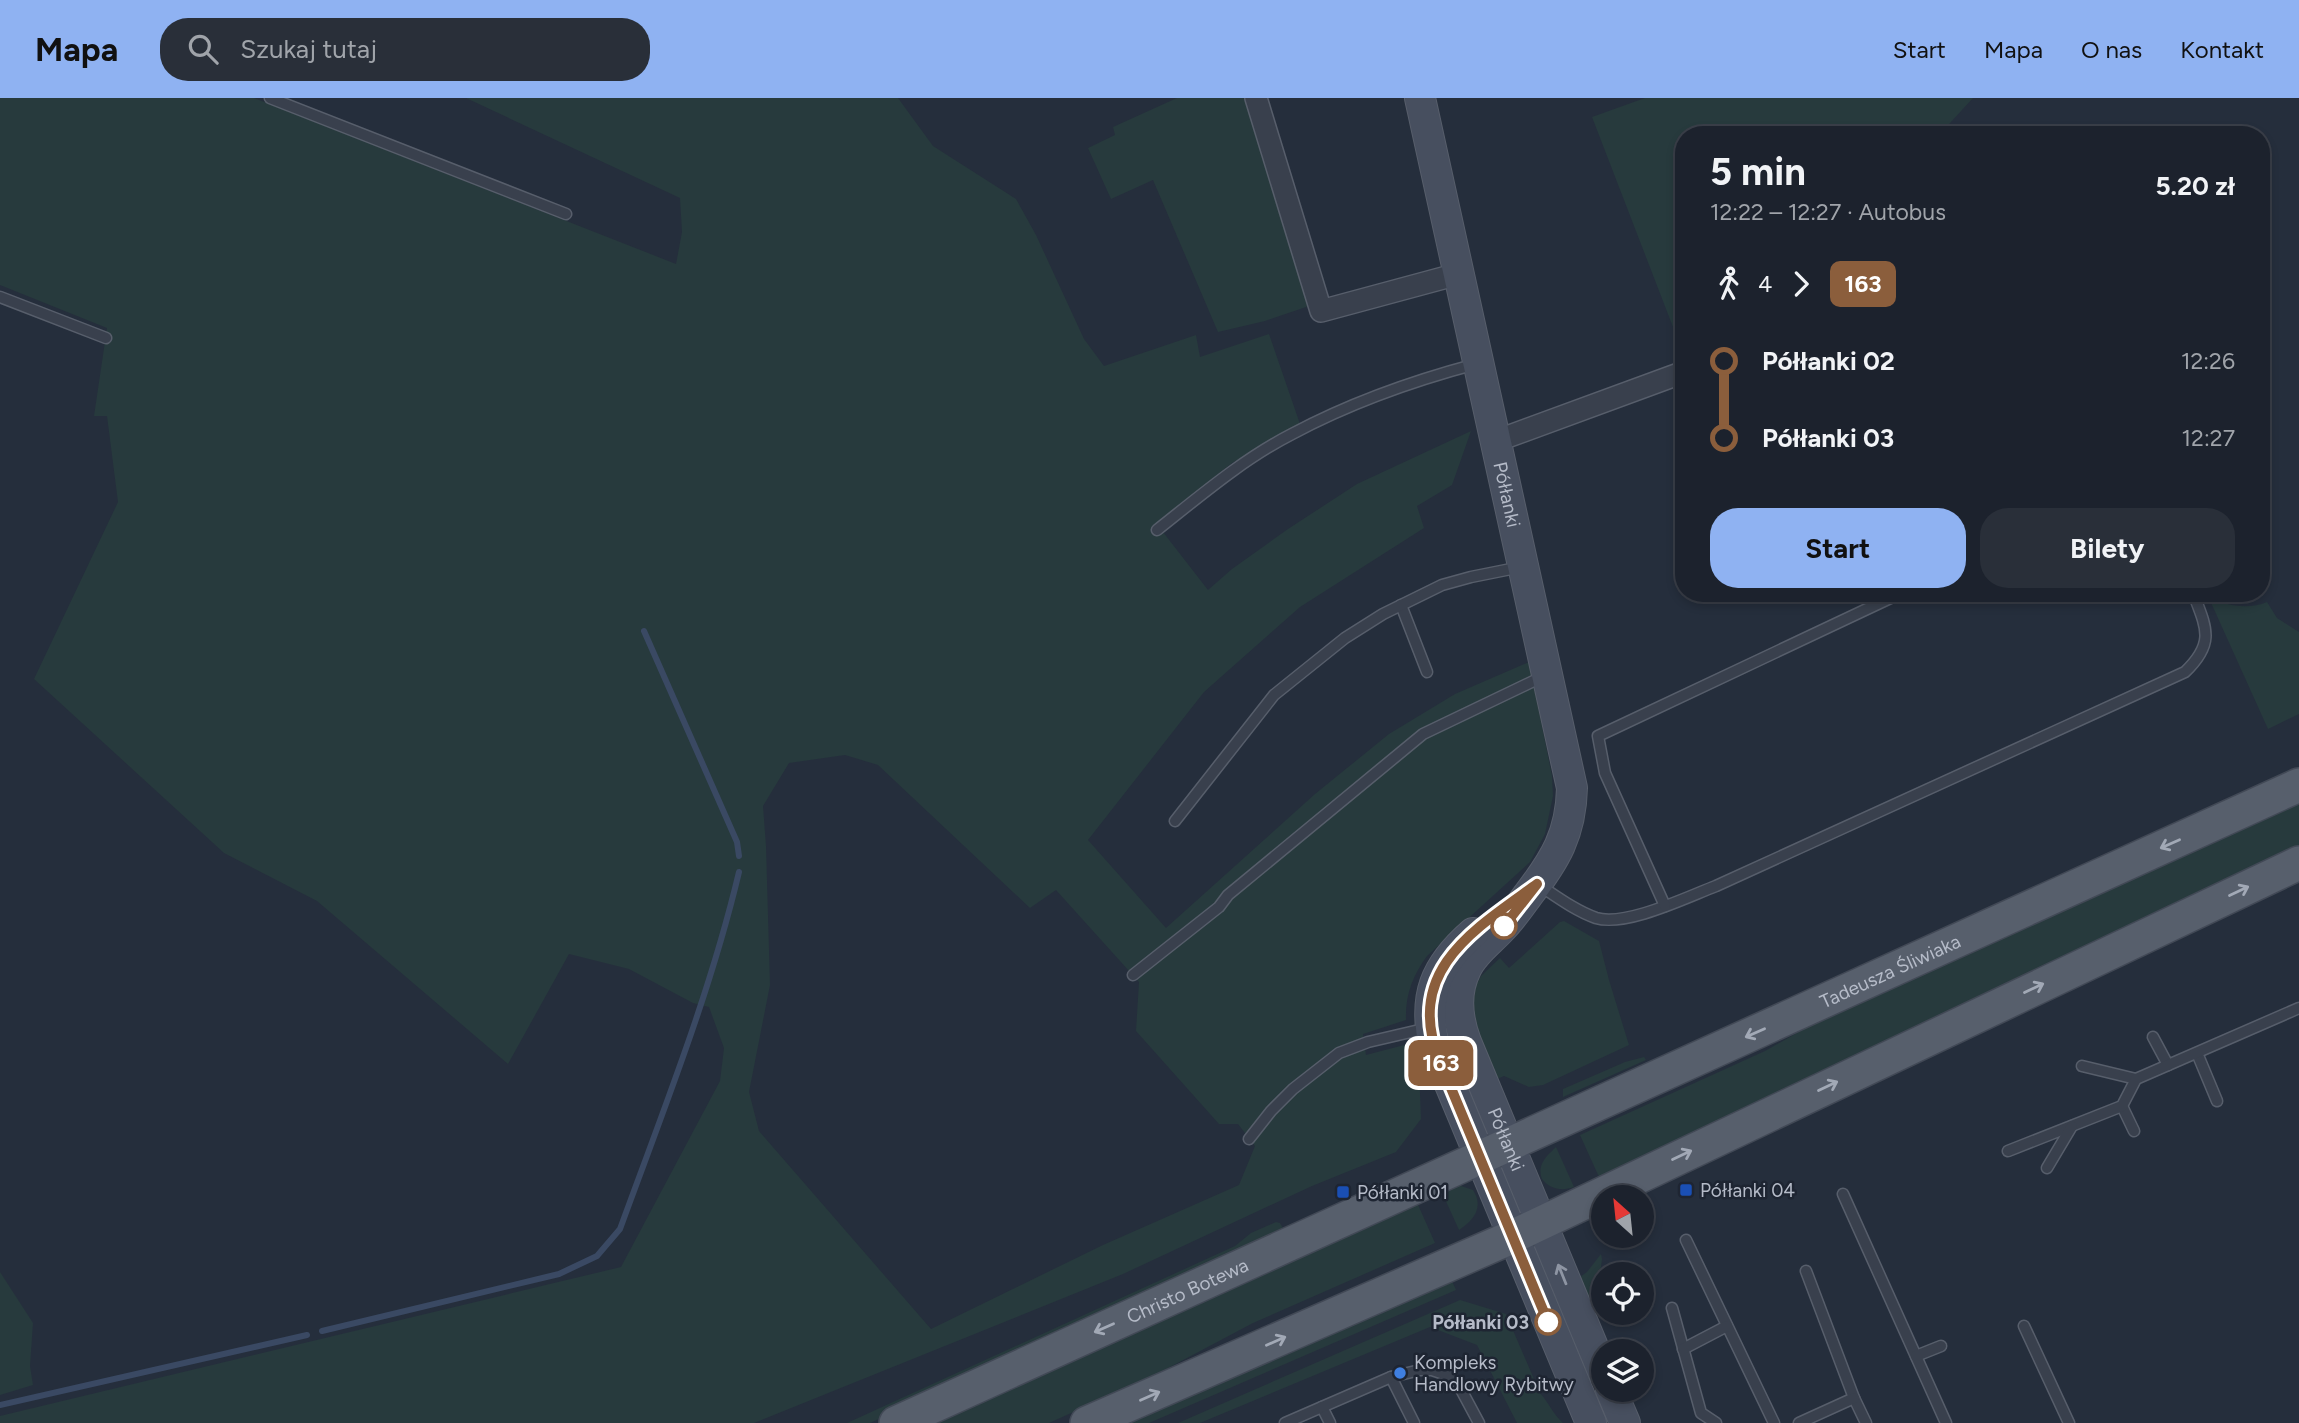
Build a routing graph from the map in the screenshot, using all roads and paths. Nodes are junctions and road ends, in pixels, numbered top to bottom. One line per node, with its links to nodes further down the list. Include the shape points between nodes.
1 (270, 98): 4 (lane)
2 (1256, 98): 5 (street, via 1321,311)
3 (1420, 98): 5 (street, Półłanki)
4 (566, 214)
5 (1458, 274): 8 (street, Półłanki)
6 (0, 297): 7 (lane)
7 (106, 338)
8 (1478, 363): 10 (street, Półłanki); 11 (lane, via 1371,397 1291,434)
9 (1675, 375): 10 (street)
10 (1496, 441): 12 (street, Półłanki)
11 (1157, 530)
12 (1524, 566): 15 (lane, via 1442,585); 17 (street, Półłanki)
13 (1882, 602): 22 (lane, via 1598,736 1605,773)
14 (2197, 602): 22 (lane, via 2207,636 2199,659 2185,672)
15 (1401, 605): 16 (lane); 19 (lane, via 1345,638 1274,695)
16 (1427, 672)
17 (1548, 674): 21 (street, Półłanki, via 1570,773 1572,804 1559,850); 23 (lane, via 1423,734)
18 (2299, 785): 36 (main road, Tadeusza Śliwiaka, one-way to 36)
19 (1175, 821)
20 (2299, 863): 40 (main road, one-way to 20)
21 (1537, 884): 22 (lane, via 1601,919); 25 (street, Półłanki, via 1469,936 1444,965 1432,992); 36 (street, Półłanki, via 1469,962 1458,992 1458,1016)
22 (1665, 906)
23 (1133, 975)
24 (2299, 1008): 27 (lane)
25 (1431, 1027): 35 (lane, via 1339,1053 1293,1089); 36 (street, Półłanki, via 1434,1046)
26 (2153, 1037): 29 (lane)
27 (2197, 1052): 29 (lane); 31 (lane)
28 (2082, 1066): 30 (lane)
29 (2168, 1066): 30 (lane)
30 (2136, 1080): 32 (lane)
31 (2217, 1101)
32 (2122, 1106): 33 (lane); 34 (lane)
33 (2072, 1126): 37 (lane); 38 (lane)
34 (2134, 1131)
35 (1249, 1139)
36 (1495, 1151): 40 (street, Półłanki); 54 (main road, Christo Botewa, one-way to 54)
37 (2008, 1151)
38 (2048, 1168)
39 (1843, 1194): 49 (lane)
40 (1527, 1230): 47 (street, Półłanki, one-way to 40); 55 (main road, one-way to 40); 60 (street, Półłanki)
41 (1686, 1240): 44 (lane)
42 (1806, 1271): 51 (lane)
43 (1672, 1308): 48 (lane)
44 (1727, 1326): 48 (lane); 63 (lane)
45 (2024, 1326): 67 (lane)
46 (1941, 1346): 49 (lane)
47 (1591, 1349)
48 (1683, 1349): 62 (lane, via 1701,1413)
49 (1916, 1356): 66 (lane)
50 (1391, 1377): 53 (lane); 58 (lane); 59 (lane, via 1420,1370 1447,1375 1462,1389)
51 (1854, 1398): 64 (lane); 65 (lane)
52 (1616, 1402): 61 (street)
53 (1322, 1407): 56 (lane); 57 (lane)
54 (895, 1423)
55 (1087, 1423)
56 (1285, 1423)
57 (1330, 1423)
58 (1414, 1423)
59 (1479, 1423)
60 (1591, 1423)
61 (1625, 1423)
62 (1716, 1423)
63 (1774, 1423)
64 (1799, 1423)
65 (1866, 1423)
66 (1946, 1423)
67 (2069, 1423)

